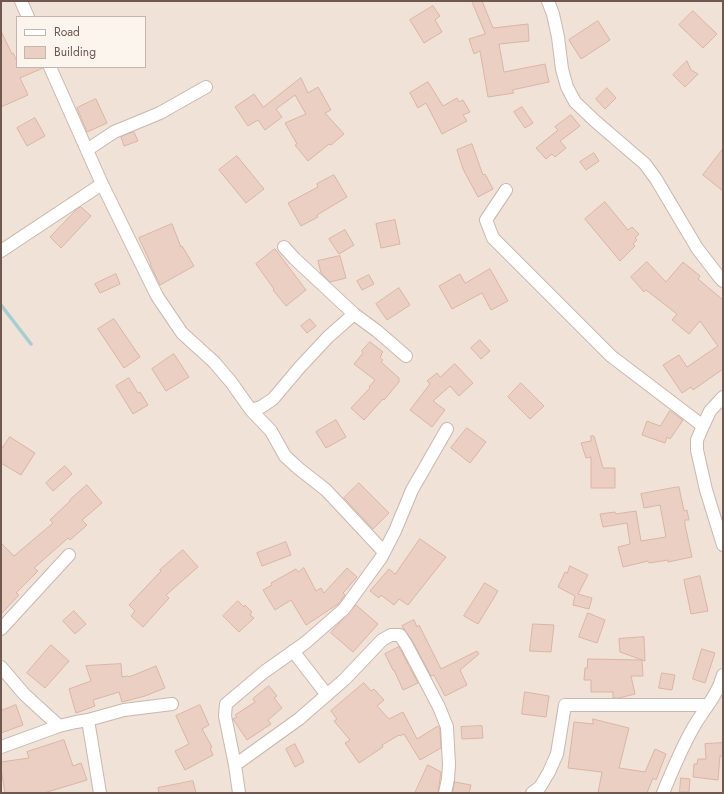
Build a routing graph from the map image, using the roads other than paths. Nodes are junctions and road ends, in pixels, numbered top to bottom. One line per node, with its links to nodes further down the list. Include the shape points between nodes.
1 (21, 1): 3 (street)
2 (548, 1): 11 (street, via 558,37 566,86 575,102 645,164 697,248)
3 (28, 16)
4 (50, 68): 6 (street)
5 (206, 87): 6 (street, via 160,113 114,132)
6 (87, 150): 7 (street)
7 (102, 184): 10 (street); 15 (street, via 157,296 182,333 214,362)
8 (506, 190): 16 (street, via 486,220 493,238 611,356)
9 (284, 247): 12 (street)
10 (1, 251)
11 (723, 281)
12 (354, 314): 13 (street); 15 (street, via 328,337 273,398 261,407)
13 (406, 356)
14 (723, 397): 16 (street, via 710,411)
15 (251, 410): 19 (street, via 271,431 285,456 326,490)
16 (703, 426): 18 (street, via 697,440 697,450)
17 (447, 429): 19 (street, via 412,490)
18 (723, 545)
19 (384, 552): 22 (street, via 344,609)
20 (69, 555): 21 (street)
21 (1, 629)
22 (293, 651): 25 (street); 31 (street, via 226,704 225,716)
23 (1, 667): 29 (street, via 24,694)
24 (723, 675): 27 (street, via 721,684)
25 (327, 695): 31 (street, via 299,719); 34 (street, via 382,640 391,635 400,635 447,727 449,765)
26 (172, 704): 28 (street, via 124,710)
27 (708, 705): 35 (street, via 565,705 557,754 549,772); 36 (street, via 683,747)
28 (88, 720): 29 (street); 32 (street)
29 (59, 726): 30 (street)
30 (1, 747)
31 (235, 765): 33 (street)
32 (100, 793)
33 (239, 793)
34 (444, 793)
35 (532, 793)
36 (663, 793)

